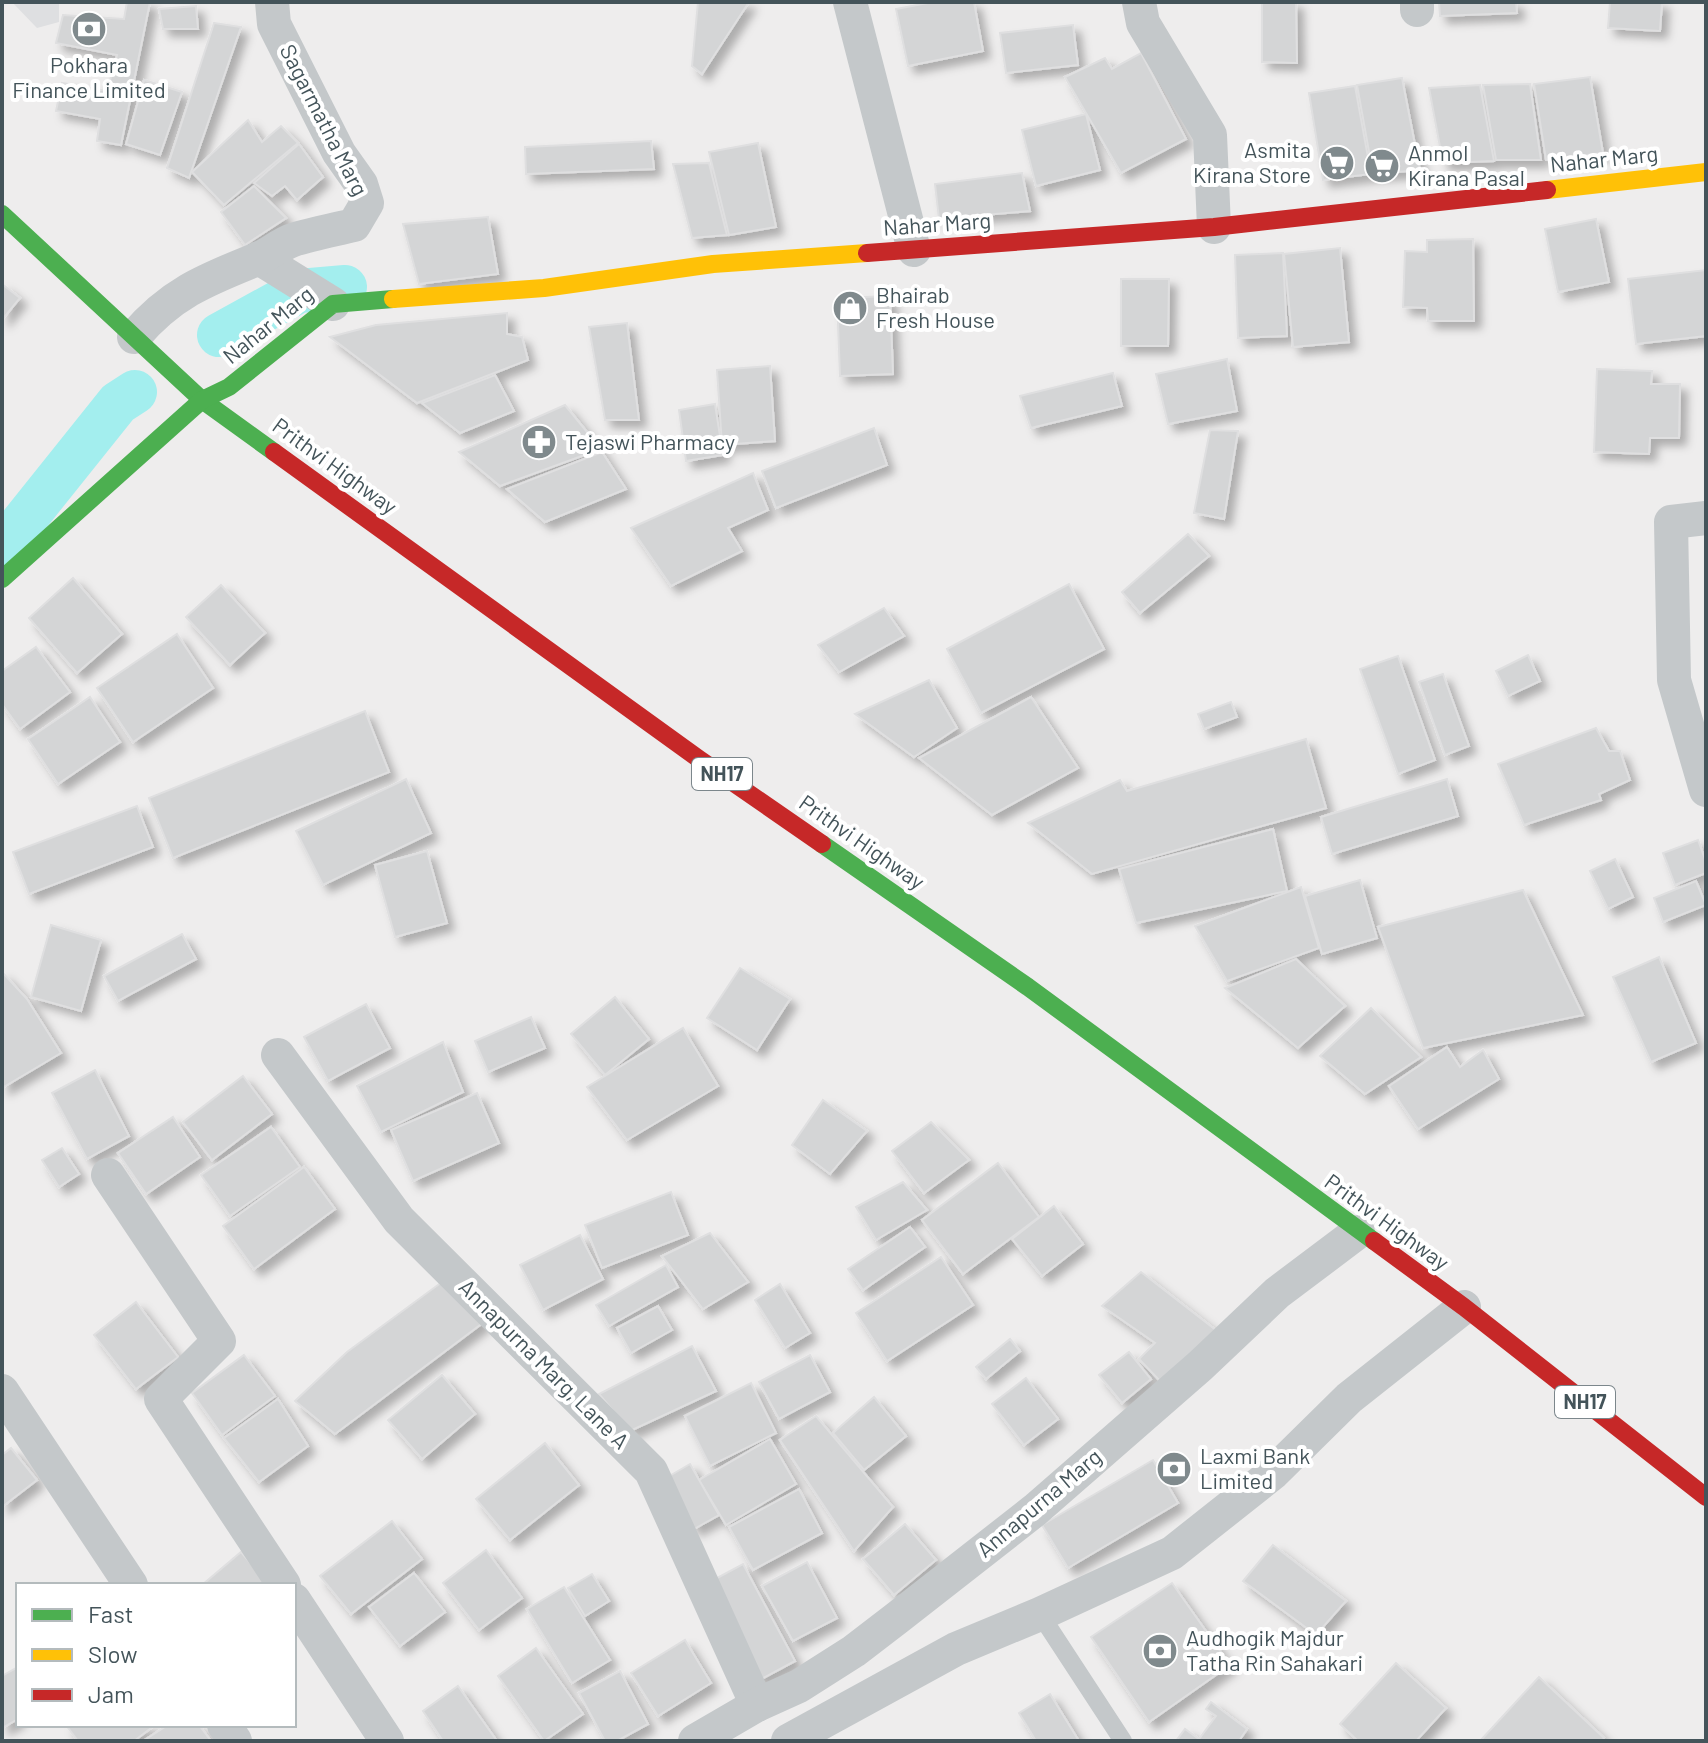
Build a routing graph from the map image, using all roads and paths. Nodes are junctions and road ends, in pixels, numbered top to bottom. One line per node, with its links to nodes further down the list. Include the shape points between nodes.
1 (272, 2): 8 (street, Sagarmatha Marg, via 274,24 367,203 354,225 290,241)
2 (850, 2): 7 (street)
3 (1139, 2): 6 (street, via 1143,23 1210,135)
4 (1706, 172): 6 (main road, Nahar Marg)
5 (2, 214): 10 (main road, Prithvi Highway / NH17)
6 (1214, 227): 7 (main road, Nahar Marg)
7 (914, 250): 9 (main road, Nahar Marg, via 713,264 544,288)
8 (259, 258): 9 (street); 10 (street, Sagarmatha Marg, via 187,290 155,313)
9 (333, 304): 11 (main road, Nahar Marg, via 229,387)
10 (134, 337): 11 (main road, Prithvi Highway / NH17)
11 (202, 400): 13 (main road, Nahar Marg); 17 (main road, Prithvi Highway / NH17, via 699,759 1028,987)
12 (1706, 518): 14 (street, via 1671,522 1674,680)
13 (2, 579)
14 (1706, 790)
15 (278, 1055): 25 (street, Annapurna Marg, Lane A, via 399,1220 651,1471)
16 (108, 1175): 22 (street, via 219,1341 161,1399)
17 (1358, 1232): 18 (main road, Prithvi Highway / NH17); 25 (street, Annapurna Marg, via 1277,1293 1035,1510 922,1599 854,1651)
18 (1464, 1307): 20 (main road, Prithvi Highway / NH17); 24 (street, via 1349,1398 1273,1473 1172,1553)
19 (2, 1391): 21 (street)
20 (1706, 1497)
21 (130, 1583)
22 (283, 1583)
23 (296, 1603): 26 (street)
24 (1040, 1614): 28 (street, via 956,1649); 29 (lane)
25 (757, 1705): 27 (street, Annapurna Marg)
26 (387, 1741)
27 (695, 1741)
28 (788, 1741)
29 (1123, 1741)

